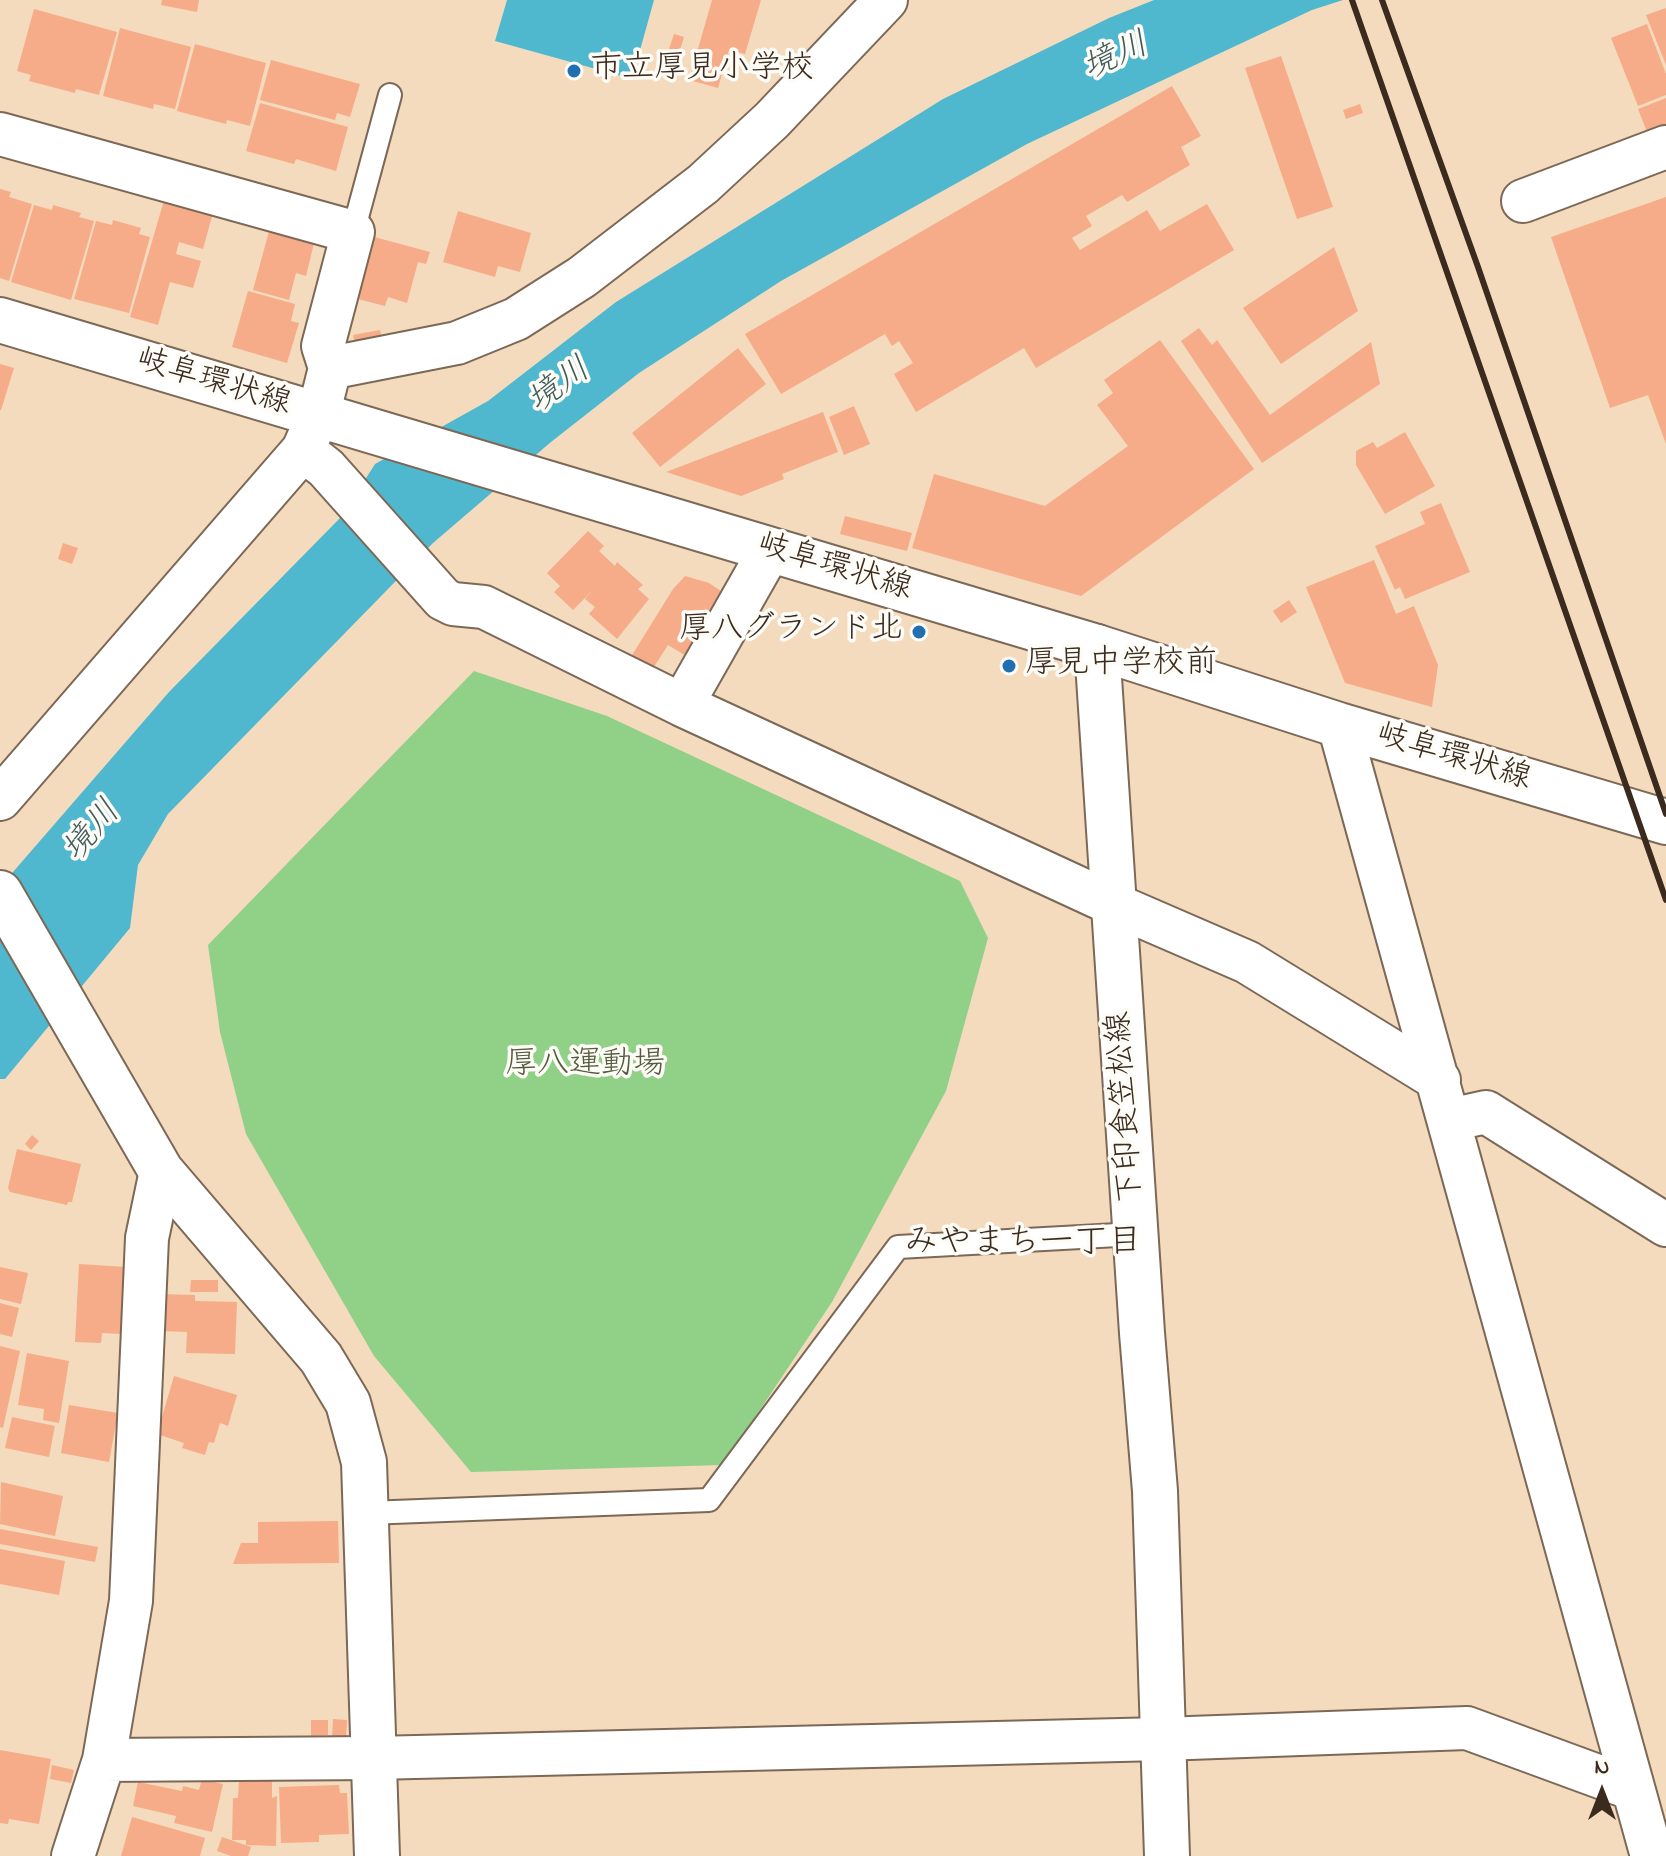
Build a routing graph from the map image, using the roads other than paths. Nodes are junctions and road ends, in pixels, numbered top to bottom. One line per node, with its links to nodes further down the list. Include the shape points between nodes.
1 (886, 0): 8 (street, via 703,184 582,277 516,319 457,343)
2 (390, 95): 6 (lane)
3 (0, 134): 6 (street)
4 (1666, 147): 5 (street)
5 (1523, 201)
6 (353, 232): 8 (street, via 323,346)
7 (0, 320): 9 (main road, 岐阜環状線)
8 (330, 368): 9 (street)
9 (321, 439): 10 (main road, 岐阜環状線, via 567,490); 12 (street, via 443,599 484,607); 14 (street)
10 (770, 550): 11 (main road, 岐阜環状線); 12 (street)
11 (1097, 647): 13 (main road, 岐阜環状線); 17 (main road, 下印食笠松線)
12 (682, 705): 17 (street)
13 (1339, 725): 15 (main road, 岐阜環状線); 18 (street)
14 (0, 799)
15 (1666, 822)
16 (0, 893): 20 (main road)
17 (1113, 904): 18 (street, via 1247,962); 22 (main road, 下印食笠松線)
18 (1439, 1080): 19 (street)
19 (1450, 1120): 21 (street, via 1486,1112); 27 (street)
20 (161, 1171): 23 (main road, via 321,1358 348,1403 364,1462); 26 (street, via 147,1238 131,1601)
21 (1666, 1225)
22 (1136, 1234): 23 (lane, via 898,1247 709,1500); 24 (main road, 下印食笠松線, via 1155,1491)
23 (367, 1513): 25 (main road)
24 (1162, 1739): 25 (street); 27 (street, via 1467,1728); 30 (main road, 下印食笠松線)
25 (374, 1758): 26 (street); 29 (main road)
26 (104, 1760): 28 (street)
27 (1633, 1789): 31 (street)
28 (73, 1856)
29 (377, 1856)
30 (1167, 1856)
31 (1652, 1856)

